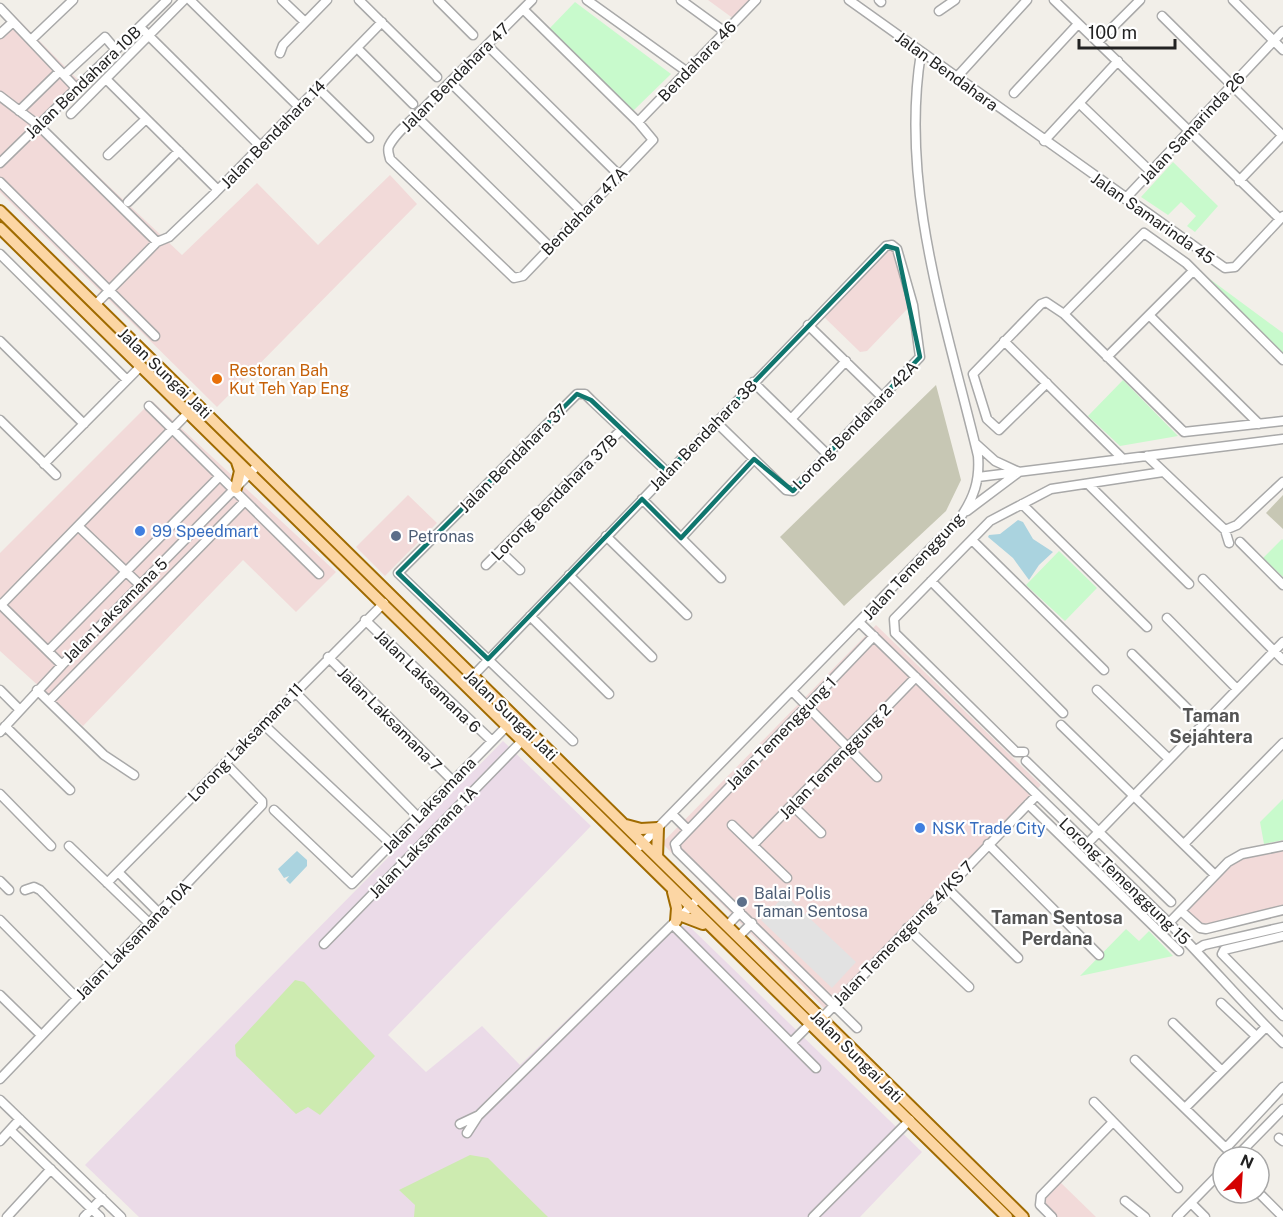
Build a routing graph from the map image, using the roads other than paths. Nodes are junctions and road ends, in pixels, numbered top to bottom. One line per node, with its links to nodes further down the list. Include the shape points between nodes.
1 (72, 0): 33 (street)
2 (167, 0): 27 (street, Jalan Bendahara 10B)
3 (184, 0): 31 (street)
4 (190, 0): 59 (street)
5 (282, 0): 24 (street)
6 (327, 0): 24 (street)
7 (359, 0): 25 (street)
8 (438, 0): 32 (street)
9 (532, 0): 20 (street, Jalan Bendahara 47)
10 (587, 0): 45 (street)
11 (681, 0): 29 (street)
12 (756, 0): 29 (street, Bendahara 46)
13 (849, 0): 37 (street, Jalan Bendahara)
14 (955, 0): 21 (street)
15 (1027, 0): 48 (street)
16 (1054, 0): 26 (street)
17 (1233, 0): 34 (street)
18 (1134, 2): 35 (street)
19 (0, 8): 23 (street)
20 (523, 9): 36 (street, Jalan Bendahara 47); 64 (street)
21 (939, 11)
22 (1162, 16): 52 (street)
23 (13, 22): 30 (street); 33 (street)
24 (305, 22): 41 (street)
25 (381, 22): 38 (street, Jalan Bendahara 14); 47 (street)
26 (1078, 24): 35 (street); 55 (street)
27 (140, 27): 31 (street); 39 (street, Jalan Bendahara 10B)
28 (1283, 31): 34 (street, Jalan Samarinda 26)
29 (725, 32): 45 (street, Bendahara 46)
30 (0, 34)
31 (149, 35): 49 (street); 70 (street)
32 (473, 35)
33 (31, 40): 46 (street)
34 (1274, 40): 40 (street); 52 (street, Jalan Samarinda 26)
35 (1098, 42): 43 (street)
36 (487, 45): 50 (street, Jalan Bendahara 47); 75 (street)
37 (912, 46): 42 (street, Jalan Bendahara); 51 (street)
38 (357, 48): 54 (street, Jalan Bendahara 14); 58 (street)
39 (117, 50): 46 (street, via 105,37); 53 (street, Jalan Bendahara 10B)
40 (1283, 50)
41 (280, 53)
42 (921, 53): 44 (street, Jalan Bendahara); 51 (street, Jalan Temenggung)
43 (1118, 61): 57 (street); 66 (street)
44 (939, 66): 48 (street, Jalan Bendahara); 51 (street, via 924,70)
45 (686, 71): 64 (street, Bendahara 46)
46 (62, 73): 53 (street); 60 (street)
47 (437, 77)
48 (956, 78): 69 (street, Jalan Bendahara)
49 (106, 79): 61 (street); 63 (street)
50 (450, 82): 62 (street, Jalan Bendahara 47); 82 (street)
51 (916, 85): 118 (street, Jalan Temenggung, via 918,159 933,281)
52 (1231, 86): 66 (street, Jalan Samarinda 26); 67 (street)
53 (76, 88): 65 (street, Jalan Bendahara 10B)
54 (318, 88): 59 (street, Jalan Bendahara 14); 68 (street)
55 (1014, 93)
56 (0, 96): 60 (street)
57 (1079, 103): 69 (street); 74 (street)
58 (413, 104)
59 (299, 107): 70 (street, Jalan Bendahara 14)
60 (19, 111): 65 (street)
61 (71, 114)
62 (416, 116): 86 (street); 89 (street, Jalan Bendahara 47, via 389,145 390,159)
63 (146, 118): 71 (street); 72 (street)
64 (638, 122): 75 (street, Bendahara 47A, via 653,140)
65 (38, 125): 73 (street, Jalan Bendahara 10B); 85 (street)
66 (1189, 129): 74 (street, Jalan Samarinda 26); 76 (street)
67 (1283, 136): 76 (street)
68 (369, 138)
69 (1044, 141): 79 (street, Jalan Samarinda 45)
70 (261, 147): 78 (street, Jalan Bendahara 14)
71 (179, 151): 78 (street); 80 (street)
72 (108, 155)
73 (0, 163)
74 (1150, 171): 79 (street, Jalan Samarinda 26)
75 (619, 175): 82 (street, Bendahara 47A)
76 (1239, 181): 83 (street)
77 (0, 182): 90 (street)
78 (218, 190): 85 (street, Jalan Bendahara 14, via 169,237)
79 (1125, 199): 83 (street, Jalan Samarinda 45, via 1230,269)
80 (128, 201)
81 (0, 211): 91 (main road, Jalan Sungai Jati)
82 (583, 213): 86 (street, Bendahara 47A)
83 (1281, 218)
84 (2, 236): 102 (main road, Jalan Sungai Jati)
85 (159, 241): 90 (street, Jalan Bendahara 14)
86 (550, 247): 89 (street, Bendahara 47A, via 523,276)
87 (0, 254): 103 (street)
88 (1193, 271): 92 (street, via 1144,233); 93 (street); 100 (street)
89 (514, 278)
90 (109, 291): 91 (street, Jalan Bendahara 14); 95 (street)
91 (95, 305): 125 (main road, Jalan Sungai Jati)
92 (1064, 314): 97 (street, via 1052,304 1041,304); 99 (street)
93 (1149, 315): 99 (street); 114 (street)
94 (808, 325): 98 (street, Jalan Bendahara 38, via 886,246 892,245 897,249 913,305); 101 (street); 104 (street, Jalan Bendahara 38)
95 (156, 336)
96 (0, 341): 113 (street)
97 (1004, 341): 105 (street); 105 (street, via 973,374 987,419 996,428 1003,429)
98 (920, 357): 106 (street, Lorong Bendahara 42A)
99 (1107, 357): 114 (street, via 1184,432)
100 (1283, 360)
101 (846, 361): 106 (street); 109 (street)
102 (141, 366): 103 (street); 108 (main road, Jalan Sungai Jati)
103 (127, 380): 113 (street)
104 (753, 382): 109 (street); 111 (street, Jalan Bendahara 38)
105 (1047, 383): 123 (street)
106 (882, 397): 119 (street, Lorong Bendahara 42A)
107 (149, 406): 115 (street)
108 (189, 413): 115 (street); 121 (main road, Jalan Sungai Jati)
109 (791, 419): 119 (street)
110 (0, 420): 124 (street)
111 (716, 422): 122 (street); 126 (street, Jalan Bendahara 38)
112 (1283, 422): 114 (street)
113 (84, 424): 124 (street)
114 (1259, 424)
115 (172, 429): 130 (street); 140 (street)
116 (621, 430): 126 (street); 147 (street, Lorong Bendahara 37B); 174 (street, Jalan Bendahara 37, via 585,394 577,394 398,573)
117 (1283, 439): 120 (street)
118 (975, 442): 127 (street, via 995,461); 131 (street, Jalan Temenggung)
119 (827, 454): 122 (street, Lorong Bendahara 42A, via 790,492)
120 (1148, 456): 123 (street); 128 (street)
121 (236, 459): 125 (main road, Jalan Sungai Jati); 135 (main road, via 240,471)
122 (754, 459): 143 (street)
123 (1123, 459): 127 (street)
124 (44, 464): 129 (street)
125 (255, 469): 134 (main road, Jalan Sungai Jati); 135 (street, Jalan Laksamana 5); 178 (main road, Jalan Sungai Jati)
126 (667, 472): 136 (street, Jalan Bendahara 38)
127 (1019, 472): 131 (street); 139 (street)
128 (1162, 472): 133 (street); 141 (street)
129 (56, 475)
130 (220, 476): 135 (street); 150 (street)
131 (978, 477): 139 (street, Jalan Temenggung, via 972,500)
132 (1283, 482): 141 (street, via 1237,525)
133 (1088, 484): 138 (street, via 1051,489); 156 (street)
134 (263, 485): 135 (main road, via 249,482); 159 (main road, Jalan Sungai Jati)
135 (235, 489): 137 (street); 157 (street, Jalan Laksamana 5)
136 (642, 499): 142 (street, Jalan Bendahara 38); 143 (street)
137 (245, 501): 151 (street); 187 (street, Jalan Laksamana 5)
138 (1022, 504): 144 (street, via 990,521); 166 (street)
139 (963, 513): 165 (street, Jalan Temenggung)
140 (78, 526): 150 (street); 160 (street)
141 (1225, 530): 146 (street)
142 (606, 536): 152 (street, Jalan Bendahara 38); 161 (street)
143 (681, 538): 153 (street)
144 (972, 540): 155 (street); 177 (street)
145 (1240, 542): 158 (street)
146 (1229, 543)
147 (500, 551): 148 (street, Lorong Bendahara 37B); 149 (street)
148 (486, 565)
149 (520, 570)
150 (126, 572): 157 (street); 169 (street)
151 (319, 574)
152 (569, 575): 162 (street, Jalan Bendahara 38); 173 (street)
153 (721, 578)
154 (1203, 579): 170 (street)
155 (931, 581): 190 (street); 219 (street, via 894,619 895,633)
156 (1189, 584)
157 (140, 585): 176 (street, Jalan Laksamana 5)
158 (1283, 585)
159 (384, 603): 164 (street, Lorong Laksamana 11); 194 (main road, Jalan Sungai Jati)
160 (0, 605): 169 (street)
161 (687, 615)
162 (530, 616): 174 (street, Jalan Bendahara 38); 186 (street)
163 (1167, 618): 180 (street)
164 (365, 620): 172 (street, Lorong Laksamana 11); 196 (street, Jalan Laksamana 6)
165 (860, 622): 167 (street, Lorong Temenggung 15); 185 (street, Jalan Temenggung)
166 (1147, 627)
167 (874, 636): 179 (street, Lorong Temenggung 15); 188 (street, Jalan Temenggung 1)
168 (1283, 642): 170 (street)
169 (48, 651): 176 (street)
170 (1274, 651): 175 (street); 180 (street)
171 (1132, 654): 192 (street)
172 (328, 657): 184 (street, Lorong Laksamana 11); 205 (street, Jalan Laksamana 7)
173 (652, 657)
174 (489, 660): 178 (street, Jalan Bendahara 38); 198 (street)
175 (1283, 660)
176 (62, 664): 182 (street, Jalan Laksamana 5)
177 (1104, 670)
178 (472, 677): 215 (main road, Jalan Sungai Jati)
179 (916, 677): 200 (street, Jalan Temenggung 2); 208 (street, Lorong Temenggung 15)
180 (1237, 689): 192 (street)
181 (0, 690): 189 (street)
182 (37, 690): 187 (street); 189 (street, Jalan Laksamana 5)
183 (1097, 690): 201 (street)
184 (294, 691): 191 (street, Lorong Laksamana 11); 214 (street)
185 (792, 691): 188 (street); 213 (street, Jalan Temenggung)
186 (609, 694)
187 (49, 701): 203 (street, via 104,754)
188 (807, 706): 200 (street); 217 (street, Jalan Temenggung 1)
189 (19, 709): 195 (street, Jalan Laksamana 5)
190 (1063, 713)
191 (262, 724): 202 (street, Lorong Laksamana 11); 222 (street)
192 (1203, 724): 201 (street)
193 (1061, 725): 209 (street)
194 (507, 726): 196 (street, Jalan Laksamana); 197 (main road, Jalan Sungai Jati)
195 (3, 729): 206 (street)
196 (492, 741): 205 (street, Jalan Laksamana)
197 (522, 741): 230 (main road, Jalan Sungai Jati); 259 (street, Jalan Laksamana 1A)
198 (573, 741)
199 (1283, 743): 225 (street)
200 (848, 747): 204 (street); 211 (street, Jalan Temenggung 2)
201 (1169, 759): 209 (street)
202 (225, 763): 232 (street, Lorong Laksamana 11); 247 (street, Jalan Laksamana 10A, via 262,805)
203 (134, 775)
204 (877, 777)
205 (453, 781): 214 (street, Jalan Laksamana)
206 (70, 790)
207 (0, 794): 227 (street)
208 (1037, 795): 210 (street, Jalan Temenggung 4/KS 7); 224 (street, Lorong Temenggung 15)
209 (1134, 795): 219 (street); 225 (street)
210 (1028, 804): 223 (street, Jalan Temenggung 4/KS 7); 261 (street)
211 (792, 805): 220 (street); 226 (street, Jalan Temenggung 2)
212 (274, 810): 222 (street, Jalan Laksamana, via 352,884)
213 (672, 814): 217 (street); 218 (street, Jalan Temenggung)
214 (418, 817): 222 (street, Jalan Laksamana)
215 (623, 824): 218 (main road); 221 (main road, Jalan Sungai Jati)
216 (732, 825): 226 (street)
217 (684, 826): 246 (street, Jalan Temenggung 1, via 675,844 677,851)
218 (658, 828): 221 (street, Jalan Temenggung); 231 (main road)
219 (1100, 830): 224 (street); 242 (street)
220 (821, 833)
221 (643, 843): 230 (street, Jalan Temenggung); 231 (main road, Jalan Sungai Jati)
222 (391, 844)
223 (988, 844): 237 (street, Jalan Temenggung 4/KS 7); 262 (street)
224 (1086, 844): 252 (street, Lorong Temenggung 15)
225 (1184, 844): 233 (street)
226 (753, 845): 234 (street)
227 (51, 846)
228 (69, 846): 236 (street)
229 (1283, 846): 233 (street, via 1242,854)
230 (634, 853): 240 (main road, Jalan Sungai Jati)
231 (657, 857): 241 (main road, Jalan Sungai Jati)
232 (118, 872): 236 (street, Lorong Laksamana 11); 247 (street)
233 (1215, 875): 245 (street)
234 (787, 878)
235 (0, 881): 238 (street)
236 (107, 883): 250 (street)
237 (946, 887): 255 (street, Jalan Temenggung 4/KS 7); 263 (street)
238 (9, 890)
239 (25, 890): 264 (street, via 34,886 40,890)
240 (672, 890): 243 (main road, Jalan Sungai Jati); 249 (main road)
241 (699, 898): 243 (street); 253 (main road, Jalan Sungai Jati)
242 (1171, 902)
243 (690, 908): 249 (street); 256 (main road, Jalan Sungai Jati)
244 (1283, 910): 245 (street, via 1206,929)
245 (1181, 911): 252 (street)
246 (740, 912): 251 (street, Jalan Temenggung 1); 253 (street)
247 (159, 913): 250 (street, Jalan Laksamana 10A)
248 (0, 920): 267 (street)
249 (677, 921): 256 (main road, via 695,920); 277 (street); 288 (street)
250 (148, 923): 264 (street, Jalan Laksamana 10A)
251 (752, 923): 257 (street); 269 (street, Jalan Temenggung 1)
252 (1169, 923): 260 (street, Lorong Temenggung 15)
253 (727, 926): 257 (main road, Jalan Sungai Jati)
254 (1283, 927): 260 (street)
255 (907, 928): 265 (street); 269 (street, Jalan Temenggung 4/KS 7)
256 (718, 934): 271 (main road, Jalan Sungai Jati)
257 (738, 937): 271 (main road, Jalan Sungai Jati)
258 (1282, 938): 270 (street, via 1224,950 1222,957)
259 (324, 944)
260 (1196, 950): 273 (street, Lorong Temenggung 15, via 1217,971 1231,993)
261 (1179, 951)
262 (1099, 955)
263 (1018, 958)
264 (111, 962): 267 (street, Jalan Laksamana 10A)
265 (969, 987)
266 (0, 995): 275 (street)
267 (77, 998): 275 (street, Jalan Laksamana 10A)
268 (1221, 1003): 276 (street)
269 (834, 1005): 271 (street, Jalan Temenggung 4/KS 7); 274 (street, Jalan Temenggung 1)
270 (1283, 1016)
271 (816, 1021): 277 (street, Jalan Temenggung 4/KS 7); 290 (main road, Jalan Sungai Jati); 313 (main road, Jalan Sungai Jati)
272 (1173, 1023): 281 (street)
273 (1266, 1027): 276 (street); 278 (street, Lorong Temenggung 15)
274 (857, 1028)
275 (41, 1035): 282 (street, Jalan Laksamana 10A)
276 (1256, 1036): 281 (street)
277 (791, 1043): 280 (street)
278 (1283, 1043)
279 (1135, 1060): 286 (street)
280 (816, 1068)
281 (1222, 1071): 286 (street)
282 (1, 1075)
283 (1283, 1088): 297 (street)
284 (0, 1100): 289 (street)
285 (1095, 1102): 291 (street)
286 (1185, 1108): 296 (street)
287 (1283, 1109): 298 (street)
288 (478, 1116): 292 (street); 294 (street)
289 (20, 1119): 293 (street); 302 (street)
290 (910, 1120): 311 (street); 312 (main road, Jalan Sungai Jati)
291 (1112, 1123): 301 (street); 314 (street, via 1041,1196 1040,1206)
292 (460, 1125)
293 (10, 1130): 295 (street); 299 (street)
294 (467, 1133)
295 (0, 1141)
296 (1223, 1145)
297 (1229, 1145)
298 (1248, 1145)
299 (51, 1169): 306 (street); 307 (street)
300 (1211, 1182): 304 (street)
301 (1178, 1188)
302 (102, 1198): 306 (street); 310 (street)
303 (1125, 1201): 315 (street)
304 (1191, 1203): 316 (street); 317 (street)
305 (1271, 1205): 318 (street)
306 (92, 1209): 308 (street); 309 (street)
307 (7, 1217)
308 (84, 1217)
309 (100, 1217)
310 (121, 1217)
311 (813, 1217)
312 (1007, 1217)
313 (1023, 1217)
314 (1052, 1217)
315 (1145, 1217)
316 (1177, 1217)
317 (1205, 1217)
318 (1283, 1217)

